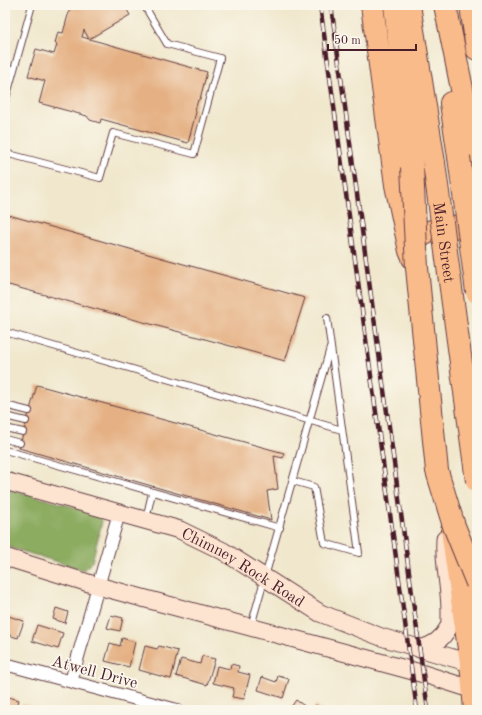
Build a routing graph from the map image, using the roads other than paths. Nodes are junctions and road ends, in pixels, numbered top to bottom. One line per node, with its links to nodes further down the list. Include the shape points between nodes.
1 (32, 5): 10 (lane)
2 (144, 5): 11 (lane, via 167,44 220,58 194,154 112,133 100,178)
3 (372, 5): 14 (highway, via 396,185)
4 (394, 5): 41 (highway, bridge, via 406,101 417,268 437,471 454,526)
5 (409, 5): 32 (highway, Main Street, bridge, via 434,163)
6 (438, 5): 12 (highway, Main Street)
7 (446, 5): 12 (highway)
8 (471, 5): 9 (highway)
9 (477, 49)
10 (5, 102)
11 (5, 153)
12 (470, 158): 15 (highway, Main Street, bridge)
13 (477, 226): 14 (highway, via 430,231 418,239 413,249)
14 (412, 263): 34 (highway)
15 (477, 292)
16 (327, 318): 18 (lane)
17 (5, 332): 23 (lane)
18 (331, 345): 23 (lane); 25 (lane)
19 (5, 405): 20 (lane)
20 (29, 411)
21 (5, 416): 22 (lane)
22 (26, 421)
23 (310, 421): 25 (lane); 31 (lane)
24 (5, 428): 26 (lane)
25 (342, 430): 31 (lane, via 359,553 324,543 314,488)
26 (23, 432)
27 (5, 439): 28 (lane)
28 (20, 443)
29 (5, 450): 33 (lane)
30 (5, 481): 35 (main road, Chimney Rock Road)
31 (293, 481): 37 (lane)
32 (477, 481)
33 (152, 493): 36 (lane); 37 (lane)
34 (449, 509): 39 (highway); 45 (main road, via 444,551 450,603 449,627 431,646)
35 (118, 513): 36 (main road, Chimney Rock Road); 42 (street)
36 (146, 520): 40 (main road, Chimney Rock Road, via 180,530 223,551)
37 (280, 528): 40 (lane)
38 (5, 557): 42 (main road)
39 (457, 570): 43 (highway); 47 (highway)
40 (265, 578): 44 (lane); 45 (main road, Chimney Rock Road, via 320,613 381,637)
41 (477, 583)
42 (98, 586): 44 (main road); 48 (street)
43 (477, 588)
44 (251, 627): 49 (main road, via 424,674)
45 (420, 648): 47 (main road, Chimney Rock Road)
46 (5, 664): 48 (street, Atwell Drive)
47 (474, 664): 49 (highway)
48 (71, 681): 50 (street, Atwell Drive)
49 (475, 697)
50 (177, 710)

